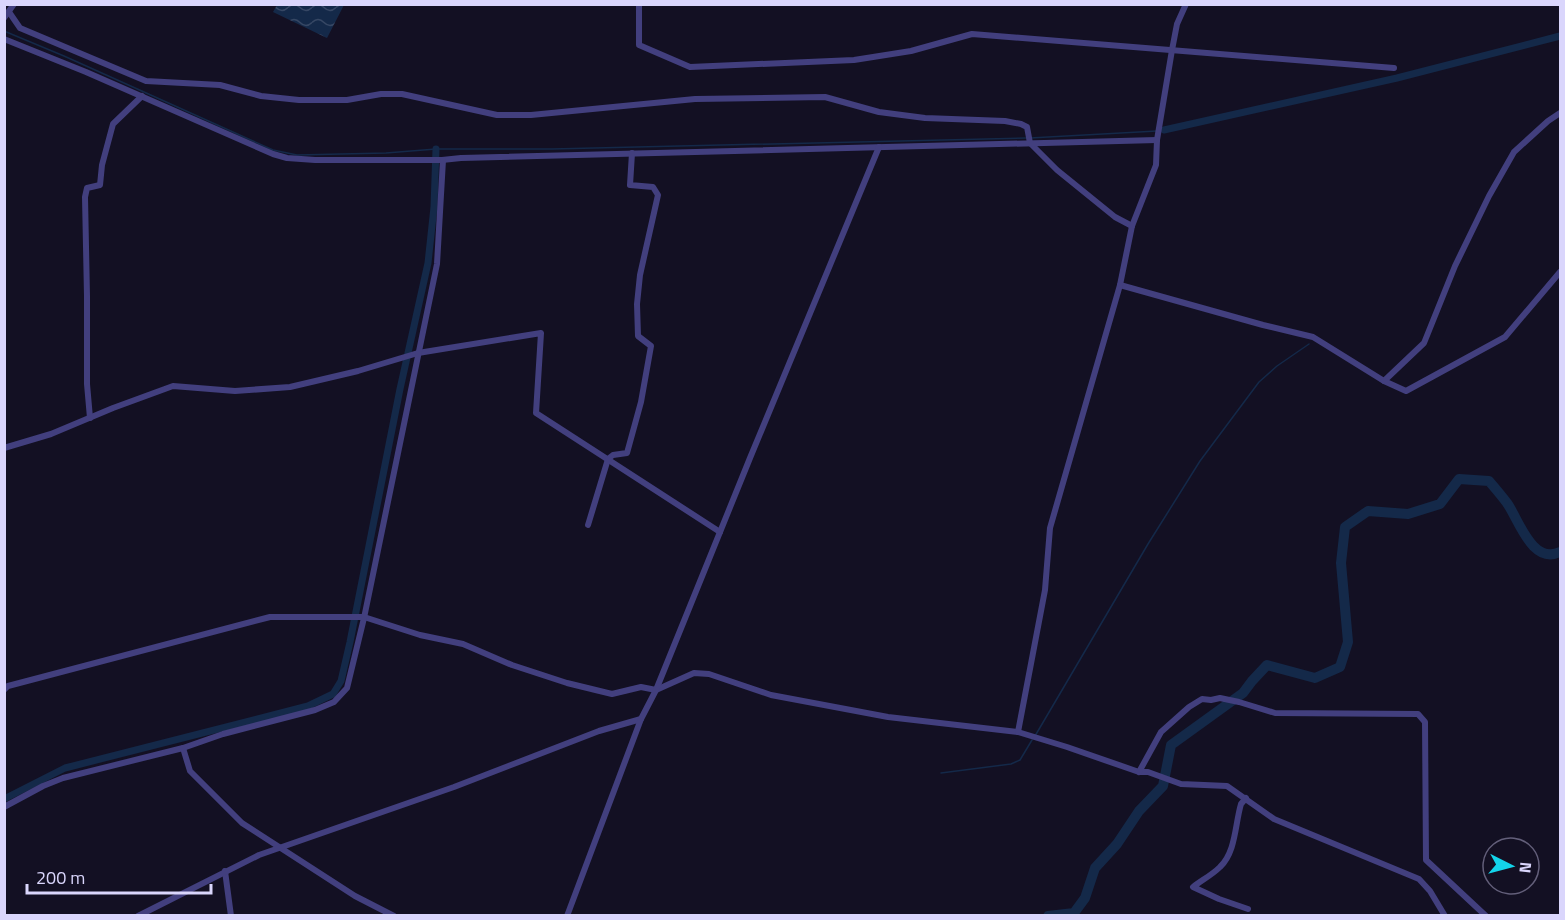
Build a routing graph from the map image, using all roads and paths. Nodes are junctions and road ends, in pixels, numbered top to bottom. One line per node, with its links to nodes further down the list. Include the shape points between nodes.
1 (14, 4): 4 (street)
2 (639, 4): 6 (street, via 639,45 690,67 854,60 911,51 972,34)
3 (1186, 4): 6 (street)
4 (7, 15): 11 (street, via 20,28 146,81 220,85 261,96 347,100 402,94 497,115 695,99 825,98 879,112 925,118 1013,122 1027,127)
5 (4, 39): 8 (street)
6 (1172, 50): 7 (street); 10 (street)
7 (1394, 68)
8 (142, 96): 14 (street, via 287,158); 20 (street, via 113,124 100,185 87,188 85,197)
9 (1560, 113): 19 (street, via 1514,152 1455,266 1424,343)
10 (1158, 134): 11 (street); 15 (street, via 1156,165)
11 (1029, 140): 12 (street); 15 (street, via 1057,170 1116,218)
12 (879, 147): 13 (street); 24 (street)
13 (632, 153): 14 (street); 22 (street, via 630,185 653,187 658,195 637,304 638,336 651,346 627,453)
14 (442, 160): 18 (street, via 438,256)
15 (1132, 226): 17 (street)
16 (1560, 272): 19 (street, via 1505,337 1406,391)
17 (1120, 285): 19 (street, via 1312,337); 29 (street, via 1050,528 1045,590)
18 (418, 353): 20 (street, via 290,387 235,391 173,386); 22 (street, via 541,333 536,413); 25 (street)
19 (1384, 381)
20 (90, 418): 21 (street, via 51,435)
21 (4, 448)
22 (608, 459): 23 (street); 24 (street)
23 (588, 525)
24 (720, 532): 27 (street)
25 (364, 617): 26 (street, via 270,617); 27 (street, via 463,644 567,683 612,693 641,687); 30 (street, via 351,678 334,702)
26 (4, 690)
27 (656, 690): 28 (street); 29 (street, via 694,672 771,695 876,715)
28 (641, 719): 34 (street); 40 (street)
29 (1018, 732): 31 (street)
30 (183, 748): 33 (street, via 63,778); 34 (street, via 190,771 205,787 242,823)
31 (1139, 772): 32 (street, via 1181,784 1227,786); 42 (street, via 1161,732 1202,699 1220,698 1275,713 1418,714 1425,722 1426,860)
32 (1246, 798): 36 (street, via 1241,804 1231,853 1218,869 1193,887); 41 (street, via 1274,819 1419,879)
33 (4, 807)
34 (278, 848): 35 (street); 39 (street, via 355,896)
35 (225, 871): 37 (street); 38 (street)
36 (1248, 909)
37 (138, 915)
38 (231, 915)
39 (394, 915)
40 (567, 915)
41 (1445, 915)
42 (1486, 915)

